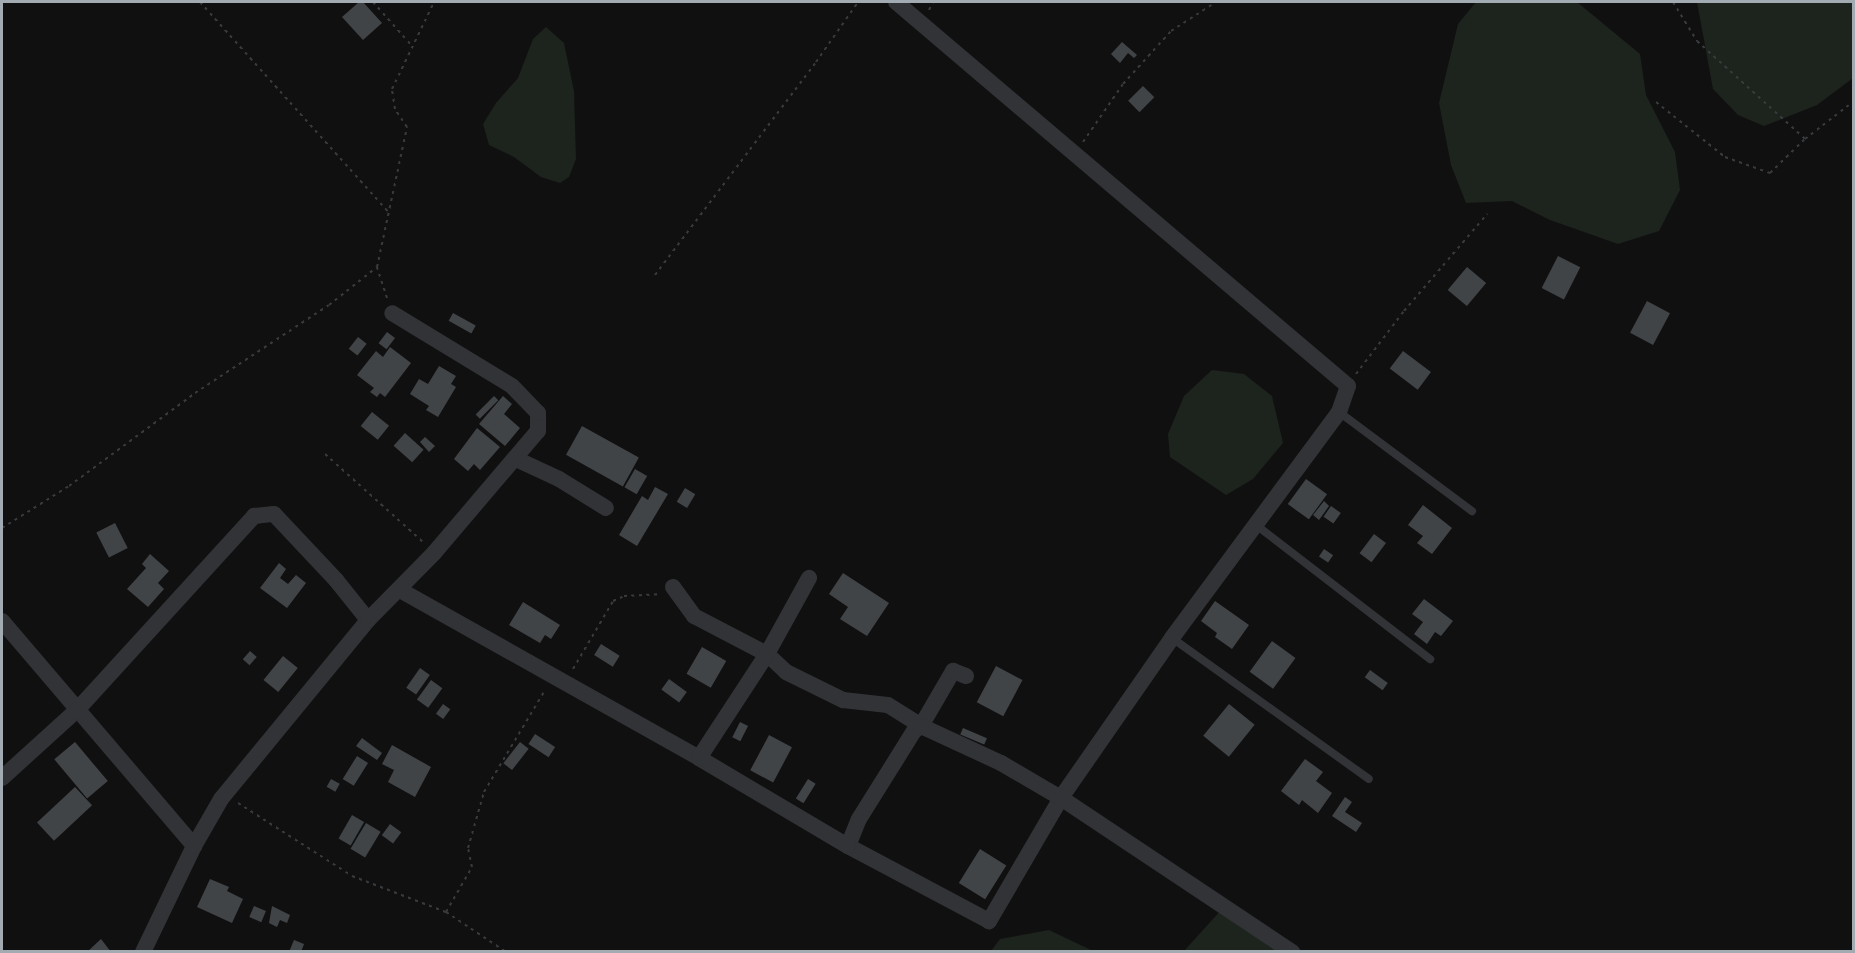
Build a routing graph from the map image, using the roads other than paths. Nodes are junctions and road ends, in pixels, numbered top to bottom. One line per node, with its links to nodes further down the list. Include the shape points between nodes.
1 (896, 2): 3 (street, via 1348,386)
2 (392, 313): 4 (street, via 512,386 538,413 538,431)
3 (1339, 412): 6 (lane); 7 (street)
4 (516, 459): 5 (street, via 560,479); 10 (street)
5 (606, 508)
6 (1473, 511)
7 (1256, 525): 13 (street); 15 (lane)
8 (809, 578): 14 (street)
9 (673, 587): 14 (street, via 694,616)
10 (400, 590): 11 (street); 19 (street)
11 (368, 620): 17 (street, via 274,513 254,516); 23 (street, via 221,799)
12 (2, 621): 17 (street)
13 (1172, 638): 21 (lane); 22 (street)
14 (767, 654): 18 (street, via 808,685 843,700 888,705); 19 (street)
15 (1430, 659)
16 (966, 676): 18 (street, via 953,671)
17 (77, 710): 20 (street); 23 (street)
18 (921, 726): 22 (street, via 1001,763); 24 (street, via 885,776)
19 (699, 758): 24 (street)
20 (2, 778)
21 (1368, 779)
22 (1061, 798): 24 (street, via 989,921); 26 (street)
23 (194, 846): 25 (street)
24 (848, 846)
25 (142, 951)
26 (1293, 951)

